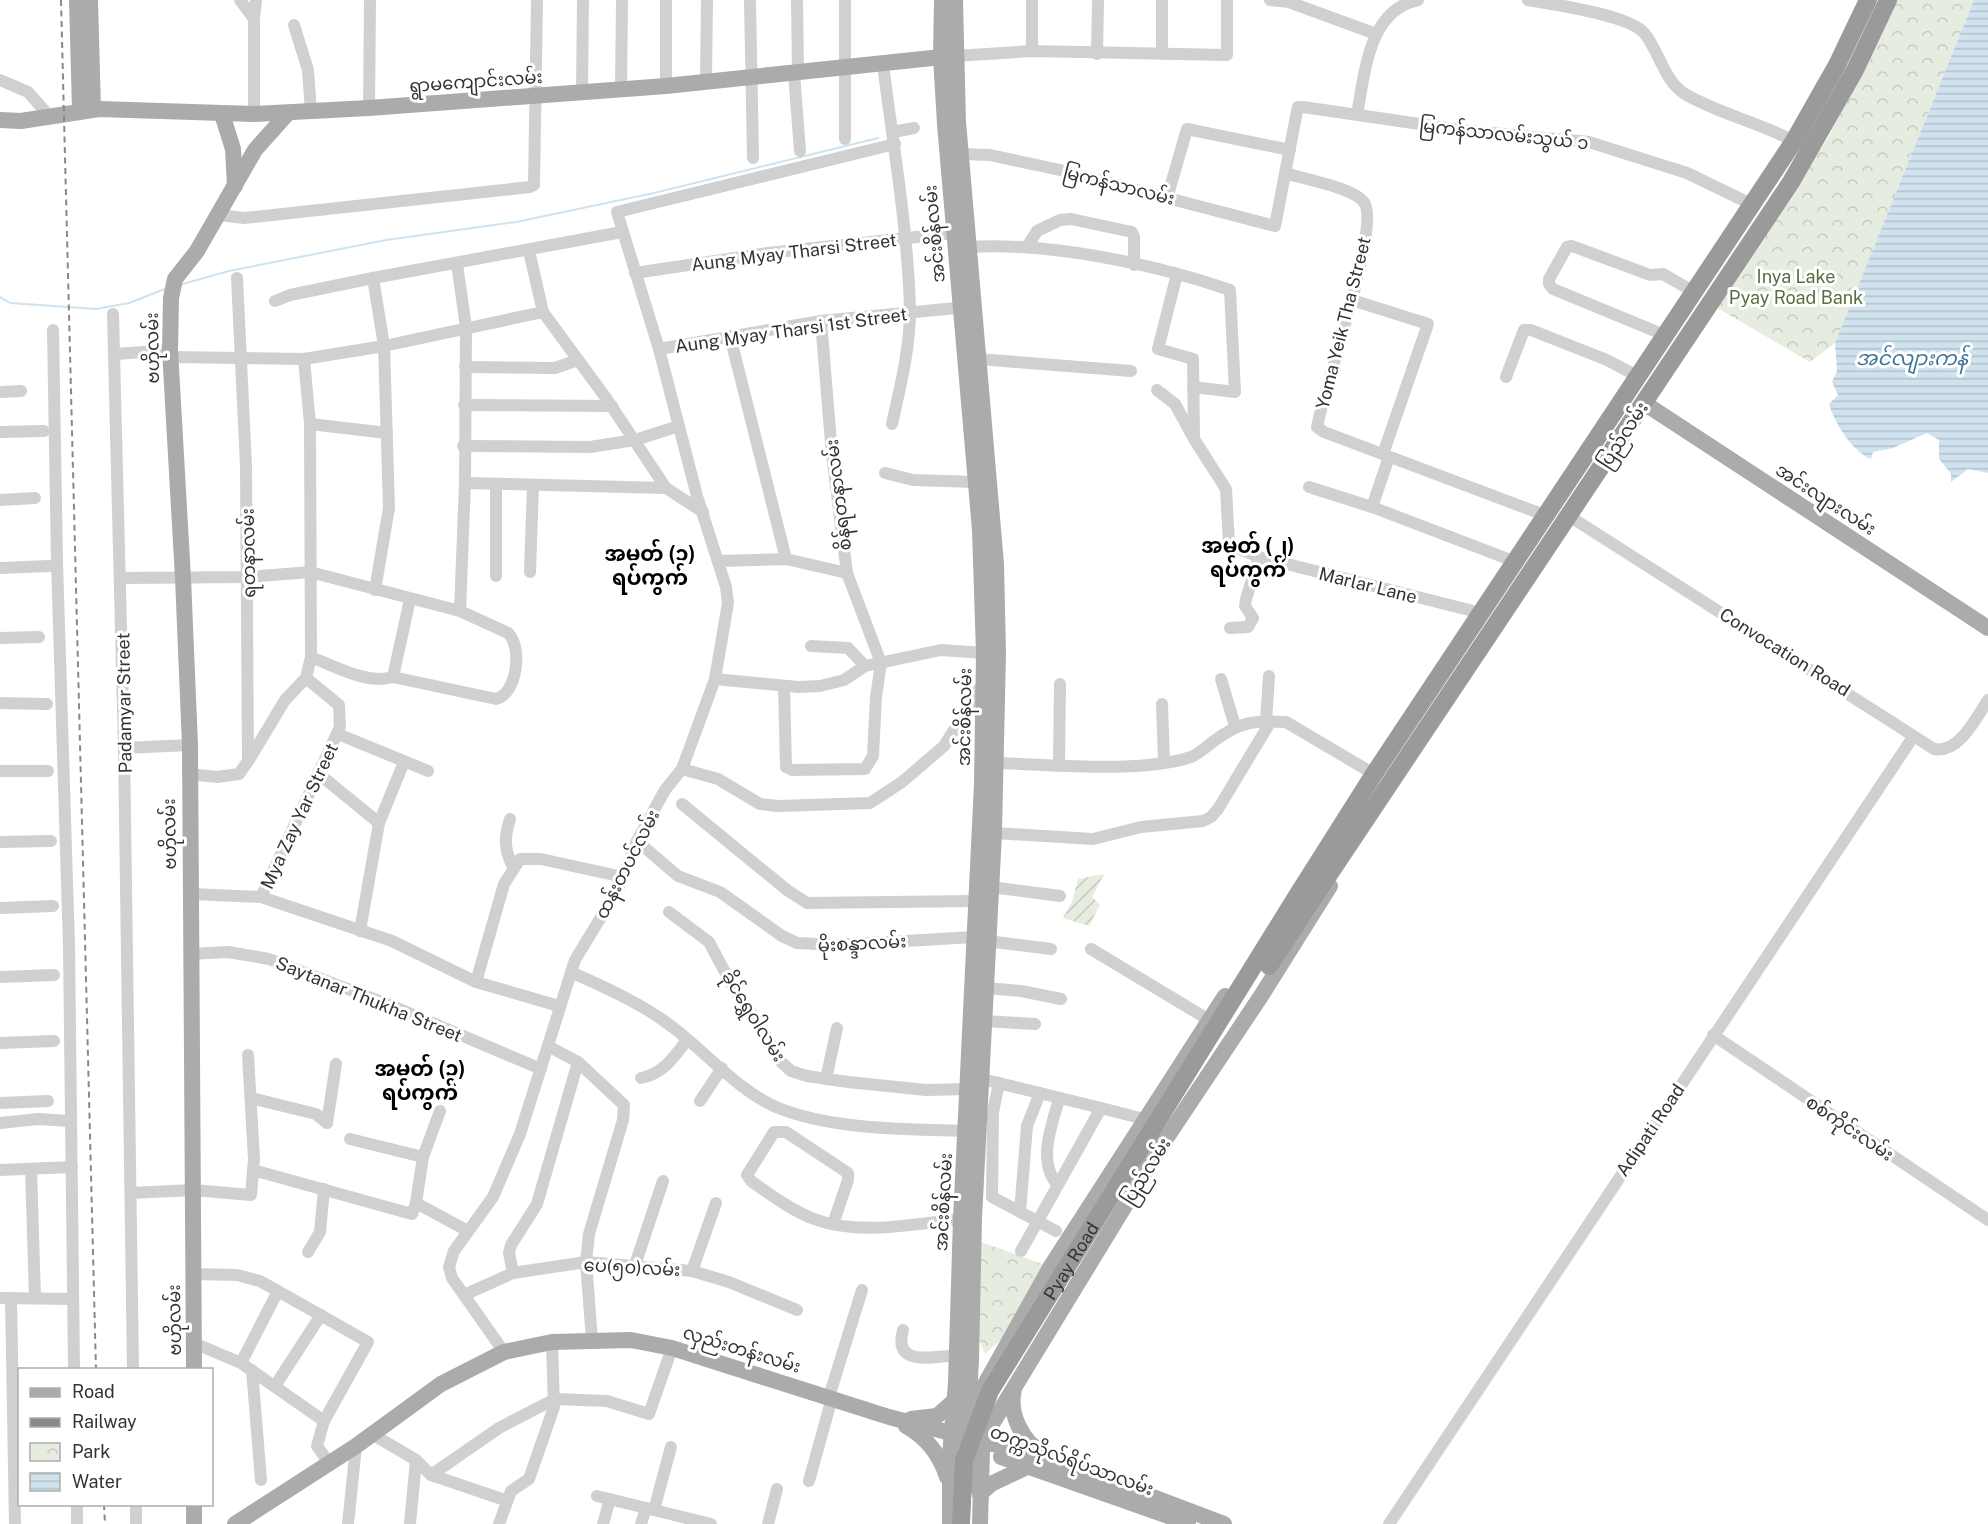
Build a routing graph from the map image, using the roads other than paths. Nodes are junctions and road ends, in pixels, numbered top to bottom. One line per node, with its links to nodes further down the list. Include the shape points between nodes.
1 (77, 0): 44 (main road)
2 (90, 0): 44 (main road)
3 (240, 0): 26 (street)
4 (256, 0): 26 (street)
5 (370, 0): 43 (street)
6 (537, 0): 42 (street)
7 (583, 0): 41 (street)
8 (622, 0): 40 (street)
9 (666, 0): 39 (street)
10 (707, 0): 38 (street)
11 (750, 0): 36 (street)
12 (797, 0): 35 (street)
13 (845, 0): 34 (street)
14 (942, 0): 32 (main road, အင်းစိန်လမ်း)
15 (955, 0): 32 (main road, အင်းစိန်လမ်း)
16 (1032, 0): 29 (street)
17 (1098, 0): 30 (street)
18 (1162, 0): 31 (street)
19 (1227, 0): 31 (street, via 1227,55)
20 (1270, 0): 24 (street)
21 (1418, 0): 28 (street, via 1393,11)
22 (1528, 0): 55 (street, via 1579,9 1641,29 1677,88 1686,95)
23 (1868, 0): 55 (highway, ပြည်လမ်း)
24 (1289, 1): 28 (street)
25 (1886, 1): 67 (highway, ပြည်လမ်း, via 1821,133)
26 (254, 19): 48 (street)
27 (294, 26): 45 (street, via 308,70)
28 (1376, 34): 49 (street)
29 (1032, 51): 30 (street); 32 (street)
30 (1097, 54): 31 (street)
31 (1162, 54)
32 (948, 56): 33 (main road, ရွာမကျောင်းလမ်း); 58 (main road, အင်းစိန်လမ်း); 66 (main road, အင်းစိန်လမ်း)
33 (883, 64): 34 (main road, ရွာမကျောင်းလမ်း); 53 (street)
34 (844, 66): 35 (main road, ရွာမကျောင်းလမ်း); 54 (street)
35 (796, 72): 36 (main road, ရွာမကျောင်းလမ်း); 57 (street)
36 (750, 76): 38 (main road, ရွာမကျောင်းလမ်း); 59 (street)
37 (0, 80): 50 (street, via 28,92)
38 (706, 81): 39 (main road, ရွာမကျောင်းလမ်း)
39 (666, 86): 40 (main road, ရွာမကျောင်းလမ်း)
40 (621, 89): 41 (main road, ရွာမကျောင်းလမ်း)
41 (582, 93): 42 (main road, ရွာမကျောင်းလမ်း)
42 (534, 96): 43 (main road, ရွာမကျောင်းလမ်း); 64 (street, via 534,184 530,187 244,218)
43 (369, 108): 45 (main road, ရွာမကျောင်းလမ်း)
44 (86, 110): 47 (main road, ရွာမကျောင်းလမ်း); 50 (main road, ရွာမကျောင်းလမ်း)
45 (311, 112): 46 (main road, ရွာမကျောင်းလမ်း)
46 (288, 113): 48 (main road, ရွာမကျောင်းလမ်း); 61 (main road, via 255,150)
47 (222, 114): 48 (main road, ရွာမကျောင်းလမ်း); 61 (main road, via 233,149)
48 (254, 114)
49 (1357, 114): 56 (street, မြကန်သာလမ်းသွယ် ၁, via 1298,107); 63 (street, မြကန်သာလမ်းသွယ် ၁, via 1461,130 1589,142 1687,173)
50 (48, 116): 51 (main road, ရွာမကျောင်းလမ်း)
51 (0, 120)
52 (914, 128): 53 (street)
53 (894, 138): 65 (street, ထန်းတပင်လမ်း, via 617,212); 68 (street)
54 (845, 139)
55 (1794, 141): 63 (highway, ပြည်လမ်း)
56 (1290, 150): 60 (street); 62 (street, via 1186,129)
57 (800, 151)
58 (961, 154): 62 (street, မြကန်သာလမ်း, via 990,155); 69 (main road, အင်းစိန်လမ်း)
59 (753, 158)
60 (1285, 173): 62 (street, မြကန်သာလမ်း, via 1275,226); 79 (street, Yoma Yeik Tha Street, via 1353,193 1365,202 1369,219)
61 (236, 187): 64 (main road)
62 (1167, 198)
63 (1753, 205): 67 (highway, ပြည်လမ်း)
64 (219, 215): 92 (main road, ဗဟိုလမ်း, via 175,279)
65 (622, 232): 71 (street); 74 (street, ထန်းတပင်လမ်း)
66 (954, 233): 68 (street, Aung Myay Tharsi Street); 81 (main road, အင်းစိန်လမ်း)
67 (1743, 237): 78 (highway, ပြည်လမ်း); 106 (highway, ပြည်လမ်း)
68 (903, 238): 74 (street, Aung Myay Tharsi Street); 83 (street)
69 (969, 247): 70 (street); 81 (main road, အင်းစိန်လမ်း)
70 (1027, 247): 73 (street); 73 (street, via 1042,227 1071,219 1132,232)
71 (529, 251): 72 (street); 82 (street)
72 (457, 264): 77 (street); 86 (street)
73 (1134, 265): 75 (street)
74 (635, 273): 91 (street, ထန်းတပင်လမ်း)
75 (1177, 274): 102 (street, via 1158,349 1193,359); 102 (street, via 1230,290 1235,392)
76 (237, 278): 94 (street, ရတနာလမ်း)
77 (373, 278): 80 (street, via 290,295); 90 (street)
78 (1696, 293): 89 (highway, ပြည်လမ်း); 89 (street, via 1663,274 1650,275 1567,247 1550,279 1553,289)
79 (1352, 300): 119 (street, Yoma Yeik Tha Street, via 1317,427); 119 (street, via 1428,324)
80 (275, 302)
81 (967, 307): 83 (street, Aung Myay Tharsi 1st Street); 96 (main road, အင်းစိန်လမ်း); 121 (main road, အင်းစိန်လမ်း)
82 (543, 312): 86 (street); 97 (street)
83 (910, 312): 85 (street, Aung Myay Tharsi 1st Street); 111 (street)
84 (113, 314): 93 (street, Padamyar Street)
85 (821, 321): 88 (street, Aung Myay Tharsi 1st Street); 141 (street, စိန်ရတနာလမ်း)
86 (465, 327): 90 (street); 98 (street)
87 (53, 330): 248 (street)
88 (730, 336): 91 (street, Aung Myay Tharsi 1st Street); 134 (street)
89 (1667, 336): 101 (highway, ပြည်လမ်း)
90 (384, 346): 95 (street); 115 (street)
91 (659, 349): 112 (street, ထန်းတပင်လမ်း)
92 (170, 353): 93 (street); 94 (street); 145 (main road, ဗဟိုလမ်း)
93 (116, 354): 144 (street, Padamyar Street)
94 (242, 357): 95 (street); 143 (street, ရတနာလမ်း)
95 (304, 359): 110 (street)
96 (978, 359): 99 (street); 180 (main road, အင်းစိန်လမ်း, via 996,564)
97 (578, 360): 98 (street, via 555,368); 108 (street)
98 (465, 367): 107 (street)
99 (1131, 371)
100 (1506, 377): 101 (street, via 1524,330 1531,330)
101 (1639, 377): 106 (main road); 109 (highway, ပြည်လမ်း)
102 (1193, 387): 116 (street)
103 (1156, 390): 116 (street, Marlar Lane, via 1175,404)
104 (21, 391): 105 (street)
105 (0, 392)
106 (1644, 403): 109 (main road); 132 (highway, ပြည်လမ်း); 151 (main road, အင်းလျားလမ်း)
107 (464, 405): 108 (street); 118 (street)
108 (612, 406): 117 (street)
109 (1616, 413): 131 (highway, ပြည်လမ်း)
110 (310, 424): 115 (street); 139 (street)
111 (892, 424)
112 (679, 426): 117 (street); 130 (street, ထန်းတပင်လမ်း)
113 (44, 431): 114 (street)
114 (0, 432)
115 (387, 433): 146 (street, via 389,508)
116 (1194, 439): 133 (street, Marlar Lane, via 1226,489 1229,544)
117 (635, 440): 118 (street, via 590,447); 126 (street)
118 (463, 446): 122 (street)
119 (1386, 456): 129 (street); 131 (street, Yoma Yeik Tha Street)
120 (885, 473): 121 (street, via 913,480)
121 (976, 482): 155 (main road, အင်းစိန်လမ်း)
122 (465, 483): 123 (street); 148 (street)
123 (496, 484): 124 (street); 142 (street)
124 (533, 485): 126 (street); 140 (street)
125 (1309, 487): 129 (street)
126 (666, 488): 130 (street)
127 (35, 498): 128 (street)
128 (0, 500)
129 (1372, 507): 136 (street)
130 (703, 512): 135 (street, ထန်းတပင်လမ်း)
131 (1547, 516): 136 (highway, ပြည်လမ်း)
132 (1569, 516): 174 (street, Convocation Road); 197 (highway, ပြည်လမ်း)
133 (1258, 557): 149 (street, Marlar Lane); 150 (street, via 1245,606 1253,618 1248,627)
134 (786, 559): 135 (street); 141 (street)
135 (718, 561): 162 (street, ထန်းတပင်လမ်း, via 728,603)
136 (1516, 562): 149 (highway, ပြည်လမ်း)
137 (49, 566): 138 (street)
138 (0, 568)
139 (310, 572): 143 (street); 146 (street); 156 (street)
140 (530, 572)
141 (847, 573): 157 (street, စိန်ရတနာလမ်း)
142 (496, 576)
143 (249, 577): 145 (street); 177 (street, ရတနာလမ်း)
144 (121, 578): 145 (street); 176 (street, Padamyar Street)
145 (183, 578): 175 (main road, ဗဟိုလမ်း)
146 (375, 590): 147 (street)
147 (410, 599): 148 (street); 160 (street)
148 (460, 611): 160 (street, via 513,638 517,668 501,698)
149 (1481, 613): 188 (highway, ပြည်လမ်း)
150 (1230, 628)
151 (1988, 628)
152 (39, 637): 153 (street)
153 (0, 638)
154 (811, 646): 158 (street, via 849,648)
155 (984, 653): 157 (street, via 941,650); 164 (main road, အင်းစိန်လမ်း)
156 (311, 657): 160 (street, via 363,676 383,680); 161 (street)
157 (881, 663): 158 (street); 166 (street, via 873,756 865,769 792,771 786,767)
158 (865, 666): 166 (street, via 836,682)
159 (1269, 676): 171 (street)
160 (393, 677)
161 (306, 678): 173 (street, Mya Zay Yar Street, via 339,705); 177 (street, via 285,700)
162 (715, 679): 166 (street); 182 (street, ထန်းတပင်လမ်း)
163 (1221, 679): 172 (street)
164 (984, 682): 182 (street, via 944,746 870,803 760,804 718,779); 204 (main road, အင်းစိန်လမ်း)
165 (1060, 684): 181 (street)
166 (784, 686)
167 (1988, 700): 174 (street, Convocation Road, via 1963,736 1946,749 1934,749)
168 (0, 703): 169 (street)
169 (47, 704)
170 (1162, 704): 179 (street)
171 (1269, 721): 172 (street); 188 (street, via 1286,722); 192 (street, via 1218,809 1203,821 1141,827 1093,840)
172 (1235, 726): 179 (street, via 1193,756)
173 (338, 734): 178 (street); 187 (street, Mya Zay Yar Street)
174 (1913, 736): 224 (street, Adipati Road)
175 (190, 746): 176 (street); 186 (main road, ဗဟိုလမ်း)
176 (124, 748): 261 (street, Padamyar Street)
177 (248, 760): 186 (street, via 239,774)
178 (404, 762): 185 (street); 191 (street)
179 (1164, 762): 181 (street)
180 (995, 763): 181 (street); 192 (main road, အင်းစိန်လမ်း)
181 (1059, 765)
182 (682, 769): 195 (street, ထန်းတပင်လမ်း, via 665,790)
183 (0, 771): 184 (street)
184 (48, 771)
185 (428, 771)
186 (188, 774): 201 (main road, ဗဟိုလမ်း)
187 (319, 774): 191 (street); 203 (street, Mya Zay Yar Street)
188 (1374, 774): 193 (highway, ပြည်လမ်း)
189 (682, 804): 204 (street, via 807,903)
190 (510, 819): 198 (street, via 504,837)
191 (379, 823): 208 (street)
192 (993, 833): 200 (main road, အင်းစိန်လမ်း)
193 (1334, 836): 220 (main road, Pyay Road, via 1327,837 1304,870); 346 (highway, Pyay Road, bridge, via 990,1391 964,1460)
194 (51, 841): 196 (street)
195 (637, 841): 199 (street, ထန်းတပင်လမ်း); 209 (street, မိုးစန္ဒာလမ်း, via 678,876 720,892 797,943)
196 (0, 842)
197 (1339, 858): 285 (main road, ပြည်လမ်း, via 1339,869 1319,907 1165,1140); 347 (highway, ပြည်လမ်း, bridge, via 1020,1361 991,1413 975,1462)
198 (513, 867): 199 (street, via 520,859 541,859); 216 (street, via 504,884)
199 (623, 877): 213 (street, ထန်းတပင်လမ်း)
200 (991, 886): 202 (street); 209 (main road, အင်းစိန်လမ်း)
201 (189, 894): 203 (street); 212 (main road, ဗဟိုလမ်း)
202 (1060, 896)
203 (261, 897): 208 (street)
204 (975, 901): 209 (main road, အင်းစိန်လမ်း)
205 (53, 906): 206 (street)
206 (0, 908)
207 (669, 912): 235 (street, ခိုင်ရွှေဝါလမ်း, via 709,942 780,1061 791,1071)
208 (360, 931): 216 (street, via 425,954)
209 (981, 939): 210 (street, မိုးစန္ဒာလမ်း); 217 (main road, အင်းစိန်လမ်း); 238 (main road, အင်းစိန်လမ်း)
210 (1051, 949)
211 (1091, 949): 220 (street)
212 (191, 954): 233 (street, Saytanar Thukha Street, via 228,952 269,959); 260 (main road, ဗဟိုလမ်း)
213 (571, 972): 219 (street, ထန်းတပင်လမ်း); 225 (street, via 630,1000)
214 (54, 975): 215 (street)
215 (0, 977)
216 (476, 982): 219 (street)
217 (986, 988): 218 (street); 221 (main road, အင်းစိန်လမ်း)
218 (1060, 999)
219 (559, 1006): 228 (street, ထန်းတပင်လမ်း)
220 (1209, 1020): 247 (main road, Pyay Road)
221 (984, 1021): 222 (street); 236 (main road, အင်းစိန်လမ်း)
222 (1035, 1023)
223 (837, 1028): 235 (street)
224 (1713, 1035): 266 (street, စစ်ကိုင်းလမ်း); 351 (street, Adipati Road)
225 (687, 1040): 232 (street); 234 (street, via 657,1074)
226 (54, 1041): 227 (street)
227 (0, 1042)
228 (548, 1046): 231 (street); 233 (street, ထန်းတပင်လမ်း)
229 (248, 1055): 240 (street)
230 (336, 1064): 240 (street, via 327,1123 316,1114)
231 (577, 1068): 273 (street, via 624,1105 625,1113 589,1234); 276 (street, via 537,1204 511,1245)
232 (722, 1068): 243 (street); 250 (street, via 752,1094 778,1107 876,1128)
233 (541, 1069): 269 (street, ထန်းတပင်လမ်း, via 520,1134 493,1197)
234 (641, 1078)
235 (826, 1078): 238 (street, ခိုင်ရွှေဝါလမ်း, via 926,1090)
236 (982, 1079): 237 (street); 295 (main road, အင်းစိန်လမ်း, via 971,1337)
237 (999, 1083): 239 (street); 264 (street, via 993,1112 991,1194)
238 (968, 1089): 250 (main road, အင်းစိန်လမ်း)
239 (1040, 1094): 241 (street); 264 (street, via 1027,1126)
240 (251, 1098): 256 (street)
241 (1059, 1099): 245 (street); 258 (street, via 1047,1162)
242 (48, 1101): 244 (street)
243 (700, 1101)
244 (0, 1103)
245 (1101, 1108): 247 (street); 258 (street)
246 (440, 1111): 252 (street)
247 (1144, 1119): 278 (main road, Pyay Road)
248 (71, 1121): 249 (street); 253 (street)
249 (0, 1123)
250 (966, 1131): 265 (main road, အင်းစိန်လမ်း)
251 (350, 1138): 252 (street)
252 (423, 1157): 262 (street)
253 (72, 1167): 254 (street); 284 (street)
254 (30, 1169): 255 (street); 283 (street)
255 (0, 1170)
256 (253, 1170): 259 (street); 260 (street, via 251,1195)
257 (663, 1181): 274 (street)
258 (1057, 1184): 267 (street)
259 (324, 1189): 262 (street, via 412,1214); 272 (street, via 320,1232)
260 (193, 1190): 261 (street); 277 (main road, ဗဟိုလမ်း)
261 (131, 1193): 299 (street, Padamyar Street)
262 (416, 1203): 269 (street)
263 (716, 1203): 275 (street)
264 (1020, 1212): 267 (street)
265 (960, 1219): 268 (street, via 900,1226); 295 (main road, အင်းစိန်လမ်း)
266 (1988, 1220)
267 (1037, 1221): 270 (street); 271 (street)
268 (833, 1224): 268 (street, via 796,1211 747,1175 774,1132 786,1132 848,1173)
269 (468, 1231): 281 (street, ထန်းတပင်လမ်း, via 454,1251 449,1267)
270 (1056, 1231)
271 (1021, 1251)
272 (308, 1252)
273 (586, 1262): 274 (street, ပေ(၅၀)လမ်း); 276 (street, ပေ(၅၀)လမ်း); 289 (street)
274 (635, 1265): 275 (street, ပေ(၅၀)လမ်း)
275 (692, 1271): 286 (street, ပေ(၅၀)လမ်း)
276 (513, 1273): 281 (street, ပေ(၅၀)လမ်း)
277 (193, 1274): 280 (street, via 237,1275); 291 (main road, ဗဟိုလမ်း)
278 (1039, 1287): 285 (main road); 296 (main road)
279 (862, 1290): 303 (street)
280 (278, 1291): 287 (street); 297 (street)
281 (464, 1294): 293 (street, ထန်းတပင်လမ်း)
282 (6, 1298): 283 (street); 294 (street)
283 (35, 1298): 284 (street)
284 (73, 1299): 298 (street)
285 (1066, 1300): 301 (main road, ပြည်လမ်း)
286 (797, 1310)
287 (321, 1315): 302 (street); 308 (street, via 369,1343)
288 (903, 1330): 295 (street, via 900,1342 906,1355)
289 (592, 1340): 290 (main road, လှည်းတန်းလမ်း); 292 (main road, လှည်းတန်းလမ်း, via 631,1340)
290 (552, 1342): 293 (main road, လှည်းတန်းလမ်း); 304 (street)
291 (194, 1343): 297 (street); 300 (main road, ဗဟိုလမ်း)
292 (672, 1348): 303 (main road, လှည်းတန်းလမ်း); 304 (street, via 649,1414 606,1401)
293 (504, 1352): 309 (main road, လှည်းတန်းလမ်း, via 441,1384)
294 (6, 1354): 306 (street)
295 (964, 1358): 296 (main road); 305 (main road, အင်းစိန်လမ်း); 310 (main road, အင်းစိန်လမ်း, via 968,1413)
296 (995, 1364): 310 (main road)
297 (246, 1366): 302 (street); 321 (street)
298 (74, 1368)
299 (134, 1368)
300 (194, 1368)
301 (1017, 1381): 312 (main road, ပြည်လမ်း); 317 (main road, via 1011,1401 1018,1424 1035,1449)
302 (275, 1386): 308 (street)
303 (831, 1398): 307 (main road, လှည်းတန်းလမ်း); 322 (street)
304 (555, 1399): 320 (street, via 498,1428); 328 (street, via 530,1479 511,1491)
305 (954, 1401): 307 (main road, via 929,1419); 310 (main road, အင်းစိန်လမ်း)
306 (16, 1412): 314 (street)
307 (889, 1418): 310 (main road, လှည်းတန်းလမ်း); 324 (main road, via 920,1435 936,1452)
308 (324, 1421): 318 (street, via 317,1446)
309 (372, 1434): 311 (main road, လှည်းတန်းလမ်း); 316 (street)
310 (958, 1436): 312 (main road, တက္ကသိုလ်ရိပ်သာလမ်း); 324 (main road); 325 (main road, ပြည်လမ်း)
311 (356, 1446): 318 (main road, လှည်းတန်းလမ်း); 338 (street)
312 (984, 1446): 317 (main road, တက္ကသိုလ်ရိပ်သာလမ်း); 319 (main road, တက္ကသိုလ်ရိပ်သာလမ်း); 325 (main road, ပြည်လမ်း)
313 (671, 1447): 332 (street)
314 (14, 1459): 315 (street); 334 (street)
315 (0, 1460)
316 (416, 1460): 320 (street); 339 (street)
317 (1055, 1460): 350 (main road, တက္ကသိုလ်ရိပ်သာလမ်း)
318 (329, 1463): 333 (main road, လှည်းတန်းလမ်း)
319 (1029, 1466): 325 (main road, via 991,1484); 349 (main road, တက္ကသိုလ်ရိပ်သာလမ်း)
320 (431, 1475): 328 (street)
321 (261, 1480)
322 (809, 1481)
323 (777, 1489): 344 (street)
324 (950, 1493): 345 (main road)
325 (980, 1494): 348 (main road, ပြည်လမ်း)
326 (597, 1496): 327 (street)
327 (610, 1499): 332 (street); 341 (street)
328 (505, 1500): 340 (street)
329 (76, 1506): 335 (street)
330 (136, 1506): 336 (street)
331 (194, 1506): 337 (main road)
332 (650, 1509): 342 (street); 343 (street)
333 (242, 1520)
334 (15, 1524)
335 (77, 1524)
336 (136, 1524)
337 (194, 1524)
338 (348, 1524)
339 (410, 1524)
340 (499, 1524)
341 (603, 1524)
342 (641, 1524)
343 (711, 1524)
344 (768, 1524)
345 (950, 1524)
346 (961, 1524)
347 (973, 1524)
348 (980, 1524)
349 (1191, 1524)
350 (1224, 1524)
351 (1389, 1524)

